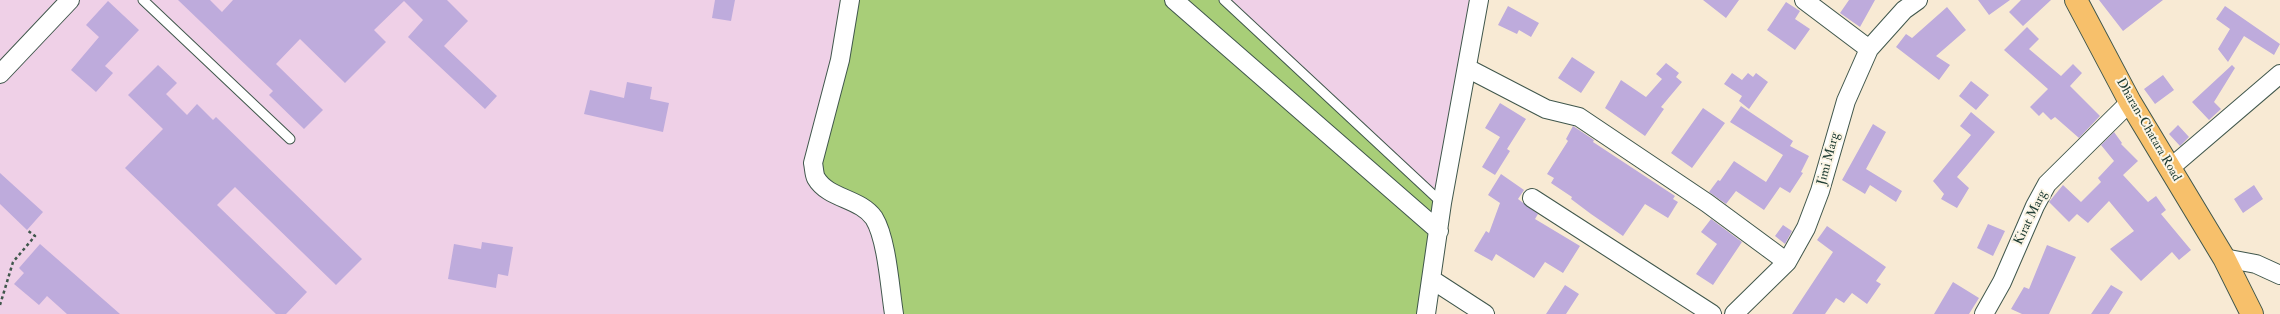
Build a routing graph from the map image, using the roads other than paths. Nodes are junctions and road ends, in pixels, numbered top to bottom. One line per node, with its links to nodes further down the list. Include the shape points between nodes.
1 (143, 0): 15 (lane)
2 (850, 0): 24 (street, via 840,60 813,163 816,177 826,188 861,207 873,217 882,238)
3 (1174, 0): 19 (street)
4 (1224, 0): 18 (lane)
5 (1478, 0): 11 (street)
6 (1804, 0): 10 (street)
7 (1918, 0): 10 (street, Jimi Marg, via 1904,10)
8 (2076, 0): 14 (main road, Dharan-Chatara Road)
9 (69, 1): 12 (street)
10 (1869, 49): 21 (street, Jimi Marg, via 1846,100 1820,191 1806,228)
11 (1467, 68): 18 (street); 21 (street, via 1546,109 1579,117 1707,203)
12 (0, 74)
13 (2280, 74): 16 (street)
14 (2130, 102): 16 (main road, Dharan-Chatara Road); 29 (street, Kirat Marg, via 2048,184 2034,206 2002,282)
15 (290, 139)
16 (2169, 169): 20 (main road, Dharan-Chatara Road)
17 (1532, 198): 27 (street)
18 (1442, 203): 19 (street)
19 (1439, 231): 23 (street)
20 (2224, 258): 22 (street, via 2256,264); 30 (main road, Dharan-Chatara Road)
21 (1787, 262): 28 (street, Jimi Marg)
22 (2280, 275)
23 (1431, 279): 25 (street); 26 (street)
24 (894, 314)
25 (1426, 314)
26 (1485, 314)
27 (1712, 314)
28 (1734, 314)
29 (1984, 314)
30 (2252, 314)

